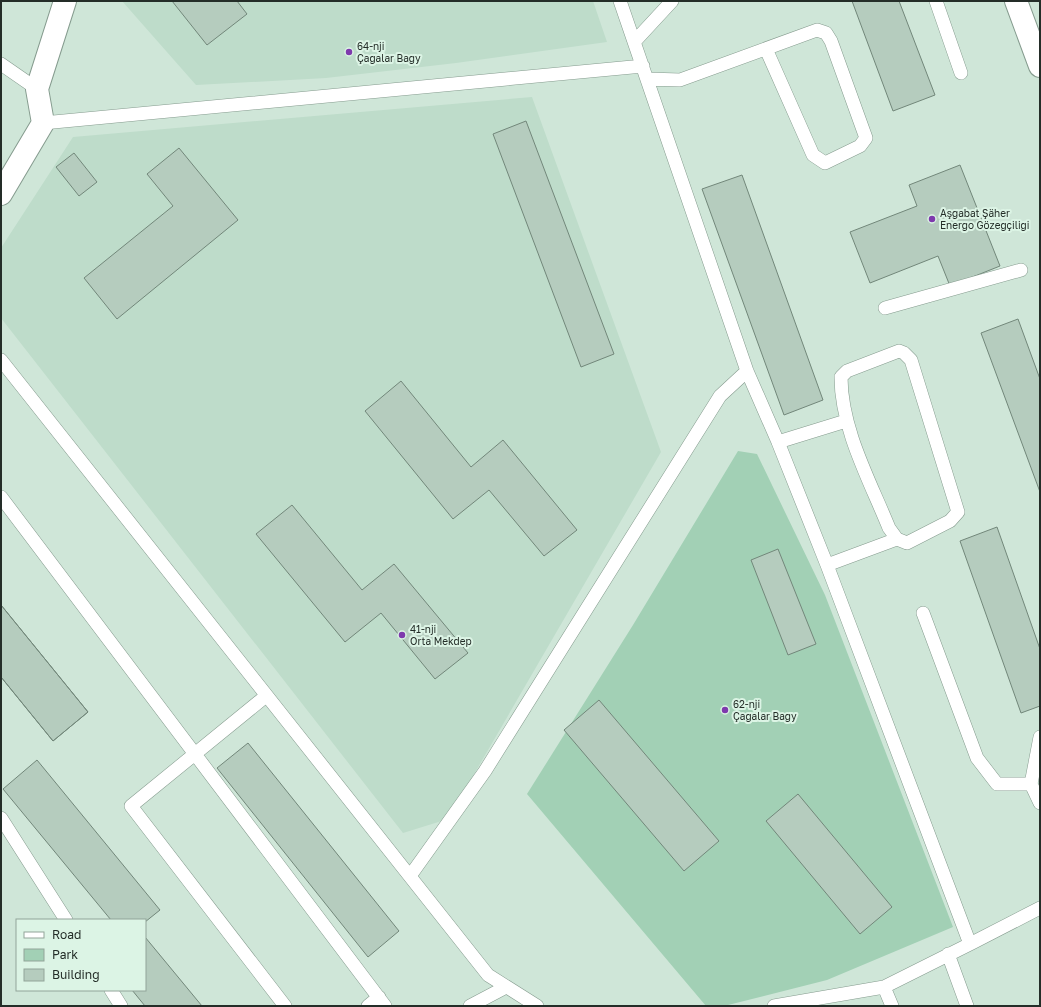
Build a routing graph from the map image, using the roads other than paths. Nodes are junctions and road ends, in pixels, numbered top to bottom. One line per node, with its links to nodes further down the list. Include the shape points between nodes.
1 (65, 1): 15 (street)
2 (620, 1): 8 (lane)
3 (672, 1): 8 (lane)
4 (936, 1): 13 (lane)
5 (1016, 1): 12 (street)
6 (1030, 1): 7 (street)
7 (1040, 27)
8 (635, 41): 11 (lane)
9 (766, 49): 9 (lane, via 817,30 826,33 866,138 860,146 825,163 813,156); 14 (lane, via 680,80)
10 (1, 64): 15 (lane)
11 (643, 66): 14 (lane); 16 (lane)
12 (1040, 66)
13 (960, 73)
14 (648, 79): 21 (lane)
15 (36, 89): 16 (street)
16 (43, 123): 17 (street)
17 (1, 194)
18 (1021, 270): 19 (lane)
19 (885, 308)
20 (1, 360): 28 (lane)
21 (747, 371): 23 (lane); 34 (lane, via 720,396 485,771)
22 (846, 422): 23 (lane); 25 (lane, via 889,528); 25 (lane, via 841,397 841,377 847,371 891,354 899,351 904,353 911,360 958,512 950,521 908,543)
23 (778, 442): 26 (lane)
24 (1, 497): 30 (lane)
25 (897, 539): 26 (lane)
26 (827, 565): 37 (lane)
27 (923, 613): 31 (lane, via 977,758 997,784)
28 (266, 696): 30 (lane); 34 (lane)
29 (1040, 737): 31 (lane)
30 (195, 754): 42 (lane); 44 (lane, via 131,806)
31 (1031, 784): 32 (lane)
32 (1040, 802)
33 (1, 818): 36 (lane)
34 (410, 876): 39 (lane, via 488,975)
35 (1040, 908): 37 (lane)
36 (65, 919)
37 (970, 944): 38 (lane)
38 (948, 954): 40 (lane); 50 (lane)
39 (506, 987): 46 (lane); 47 (lane)
40 (884, 987): 48 (lane); 49 (lane)
41 (112, 991): 43 (lane)
42 (382, 1002): 45 (lane)
43 (121, 1006)
44 (285, 1006)
45 (368, 1006)
46 (470, 1006)
47 (537, 1006)
48 (774, 1006)
49 (892, 1006)
50 (967, 1006)

